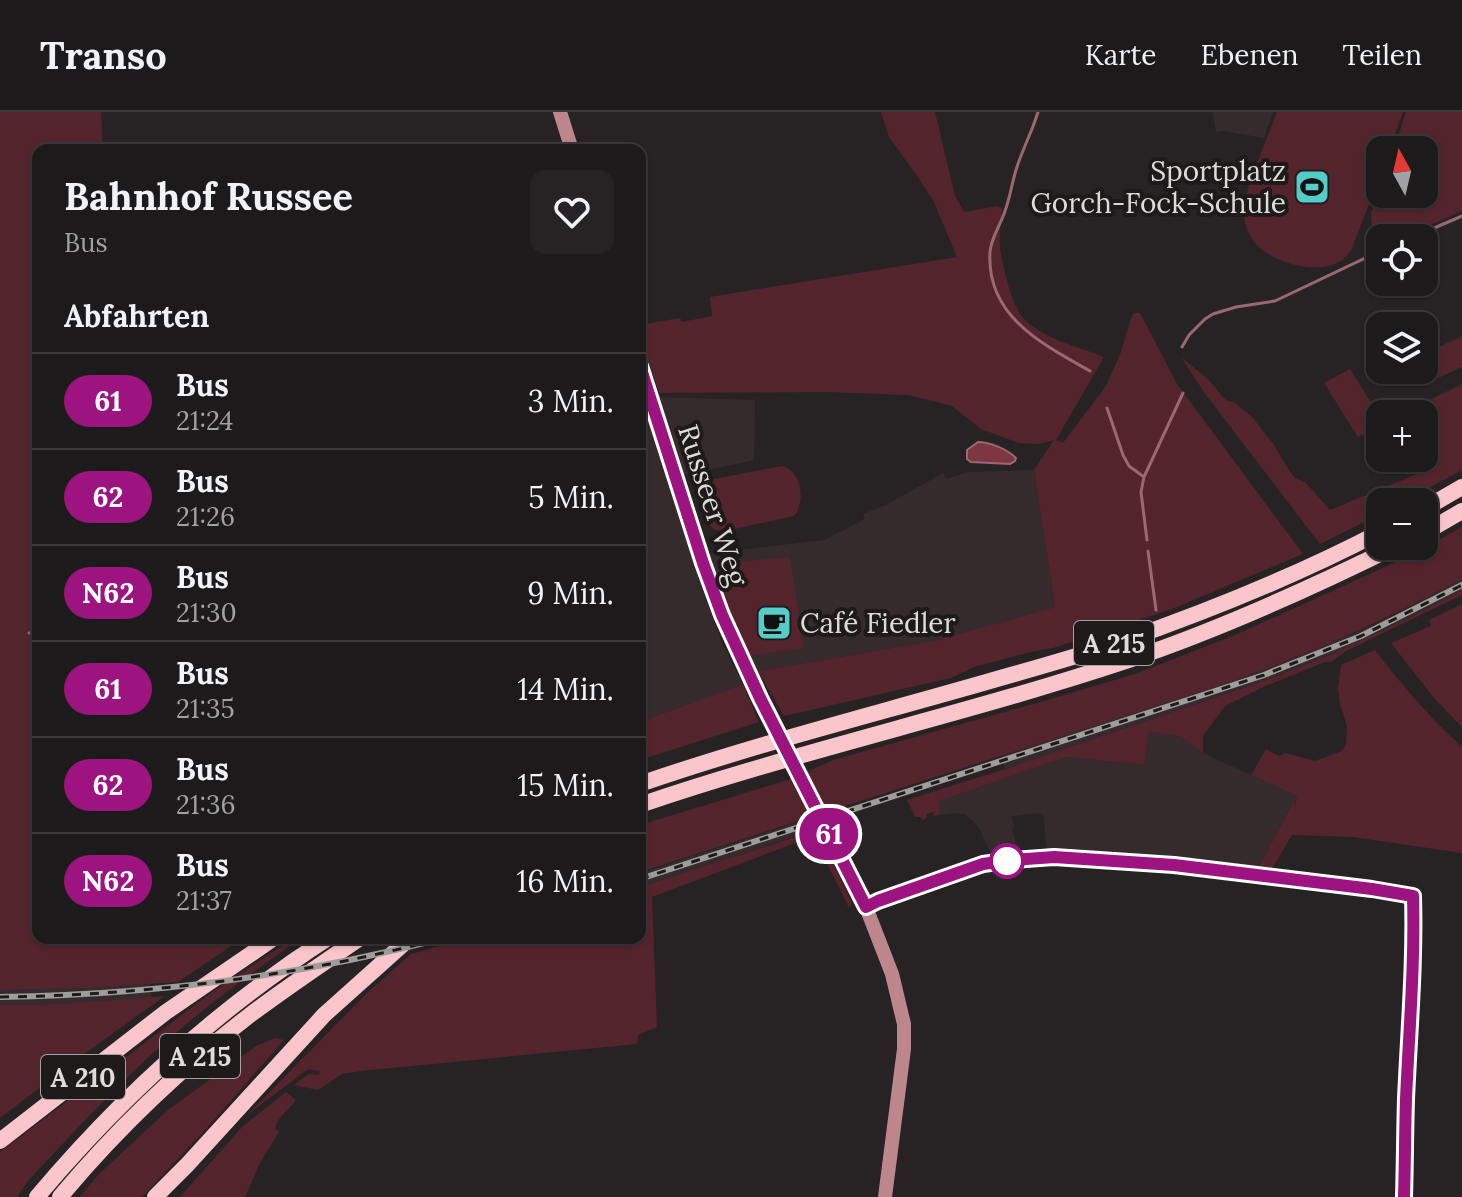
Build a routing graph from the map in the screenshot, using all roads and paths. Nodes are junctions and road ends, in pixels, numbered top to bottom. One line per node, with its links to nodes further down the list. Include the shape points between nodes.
1 (560, 112): 2 (street)
2 (570, 144)
3 (646, 384): 20 (street, Russeer Weg, via 713,590 760,698 866,907 899,999 904,1049)
4 (1462, 487): 5 (highway)
5 (1438, 501)
6 (1462, 511): 7 (highway)
7 (1438, 525)
8 (1366, 538): 10 (highway, A 215, via 1242,595 1117,642)
9 (1367, 560): 11 (highway, A 215, via 1129,660)
10 (646, 782)
11 (646, 803)
12 (265, 944): 16 (highway, A 210, via 166,1012)
13 (318, 944): 17 (highway, A 215, via 237,1002 168,1061)
14 (351, 944): 18 (highway, A 215, via 200,1057)
15 (403, 944): 19 (highway, via 324,1015)
16 (0, 1141)
17 (37, 1197)
18 (60, 1197)
19 (155, 1197)
20 (885, 1197)

